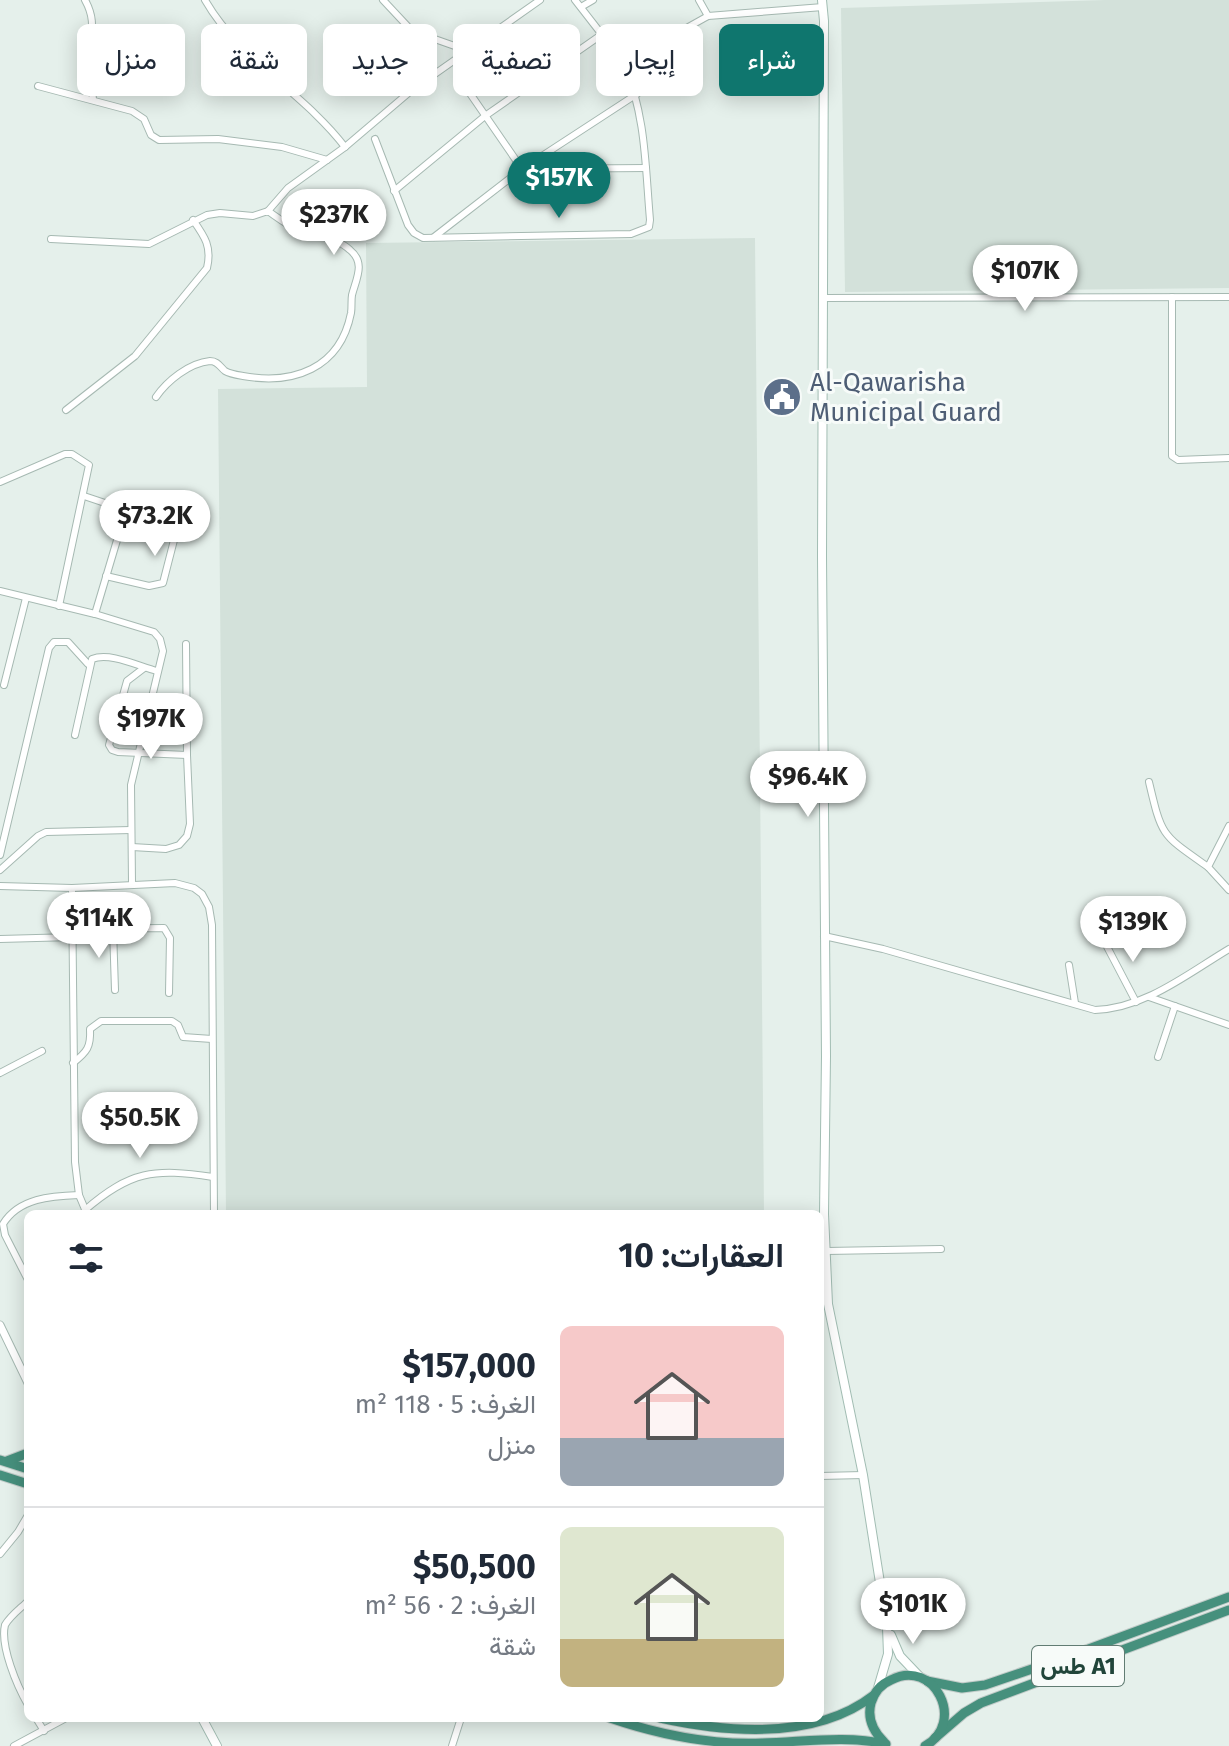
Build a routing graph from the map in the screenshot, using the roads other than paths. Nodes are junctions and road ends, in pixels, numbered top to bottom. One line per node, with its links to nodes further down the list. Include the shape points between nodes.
1 (85, 0): 21 (street, via 94,24)
2 (205, 0): 24 (street, via 242,49 308,104)
3 (383, 0): 15 (street, via 408,29)
4 (540, 0): 11 (street)
5 (575, 0): 9 (street)
6 (593, 0): 9 (street)
7 (699, 0): 10 (street)
8 (822, 3): 10 (street); 35 (main road)
9 (581, 7): 13 (street)
10 (708, 16): 12 (street)
11 (505, 24)
12 (694, 24)
13 (596, 28)
14 (596, 38): 22 (street)
15 (453, 45)
16 (453, 60): 24 (street)
17 (38, 86): 21 (street)
18 (472, 96): 22 (street)
19 (634, 96): 27 (street)
20 (637, 96): 26 (street)
21 (93, 100): 25 (street, via 132,111 159,140 218,139 294,149)
22 (485, 116): 27 (street); 28 (street)
23 (375, 139): 28 (street)
24 (345, 147): 25 (street)
25 (327, 160): 29 (street, via 288,188)
26 (646, 168): 27 (street); 31 (street, via 650,220 643,231)
27 (522, 169): 31 (street)
28 (394, 191): 31 (street, via 414,233)
29 (268, 211): 30 (street); 36 (street, via 298,230 334,239 358,260 351,315 337,346 308,373 287,377 246,377 210,361 166,382)
30 (193, 220): 32 (street, via 149,244); 37 (street, via 211,254 207,268 135,356)
31 (434, 237)
32 (51, 239)
33 (1172, 297): 34 (street); 35 (street); 38 (street, via 1172,456)
34 (1229, 297)
35 (822, 298): 70 (main road)
36 (156, 397)
37 (66, 410)
38 (1229, 458)
39 (0, 482): 40 (street, via 69,453 90,468)
40 (84, 496): 42 (street); 47 (street)
41 (183, 505): 43 (street)
42 (126, 510): 43 (street); 44 (street)
43 (176, 532): 44 (street, via 166,577 157,586)
44 (106, 576): 48 (street)
45 (0, 591): 46 (street)
46 (26, 598): 47 (street); 53 (street)
47 (59, 606): 48 (street)
48 (95, 614): 52 (street, via 157,635 163,651)
49 (186, 644): 56 (street)
50 (88, 664): 51 (street, via 99,657); 54 (street); 61 (street, via 68,642 54,642 49,648)
51 (144, 668): 52 (street); 55 (street, via 127,681 109,745 118,752)
52 (157, 671): 55 (street)
53 (4, 685)
54 (75, 735)
55 (139, 751): 56 (street); 59 (street, via 131,785)
56 (187, 755): 60 (street, via 187,836 166,849)
57 (1149, 782): 62 (street, via 1161,829)
58 (1229, 826): 62 (street)
59 (131, 830): 60 (street); 63 (street, via 46,832)
60 (132, 847): 64 (street)
61 (0, 855)
62 (1208, 867): 67 (street)
63 (0, 870)
64 (132, 883): 66 (street); 83 (street, via 187,885 206,900 212,925)
65 (0, 886): 66 (street)
66 (72, 888): 68 (street)
67 (1229, 890)
68 (73, 929): 69 (street); 71 (street)
69 (113, 929): 76 (street); 77 (street, via 168,931)
70 (824, 936): 80 (street); 94 (main road)
71 (73, 937): 72 (street); 86 (street)
72 (0, 939)
73 (1103, 939): 79 (street)
74 (1229, 949): 78 (street)
75 (1069, 965): 80 (street)
76 (115, 990)
77 (169, 993)
78 (1149, 997): 79 (street); 81 (street)
79 (1136, 1002): 80 (street, via 1095,1010)
80 (1075, 1003)
81 (1175, 1006): 82 (street); 85 (street)
82 (1229, 1025)
83 (212, 1039): 86 (street, via 183,1037 172,1021 101,1021 90,1029 87,1052); 88 (street)
84 (42, 1051): 87 (street)
85 (1158, 1057)
86 (73, 1063): 89 (street)
87 (0, 1073)
88 (213, 1177): 91 (street, via 141,1175 118,1184); 92 (street)
89 (79, 1195): 90 (street); 95 (street, via 36,1200 9,1213 5,1235)
90 (85, 1210)
91 (88, 1210)
92 (214, 1210)
93 (941, 1249): 94 (street)
94 (826, 1251): 102 (main road, via 828,1304)
95 (24, 1272)
96 (0, 1325): 97 (street)
97 (24, 1367)
98 (24, 1454): 99 (highway)
99 (3, 1461): 100 (highway)
100 (24, 1468)
101 (0, 1475): 104 (highway)
102 (863, 1475): 103 (street); 110 (main road)
103 (824, 1476)
104 (24, 1483)
105 (24, 1522): 106 (street)
106 (0, 1554)
107 (1229, 1597): 111 (highway, طس A1, via 995,1682 962,1688)
108 (24, 1605): 113 (street, via 2,1635 10,1673)
109 (1229, 1610): 123 (highway, طس A1, via 981,1703)
110 (887, 1627): 111 (main road, via 900,1656); 112 (main road, via 888,1654)
111 (924, 1679): 112 (highway, via 897,1677); 123 (highway, via 942,1697 945,1708 942,1729)
112 (876, 1692): 114 (highway, via 848,1713); 125 (highway, via 871,1722)
113 (24, 1698)
114 (824, 1720)
115 (38, 1722): 122 (street)
116 (59, 1722): 122 (street)
117 (204, 1722): 127 (main road)
118 (460, 1722): 128 (street)
119 (625, 1722): 124 (highway)
120 (688, 1722): 121 (highway, via 731,1728)
121 (818, 1722)
122 (44, 1731): 126 (street)
123 (930, 1743)
124 (724, 1744): 125 (highway, via 854,1739)
125 (888, 1745)
126 (14, 1746)
127 (217, 1746)
128 (452, 1746)

